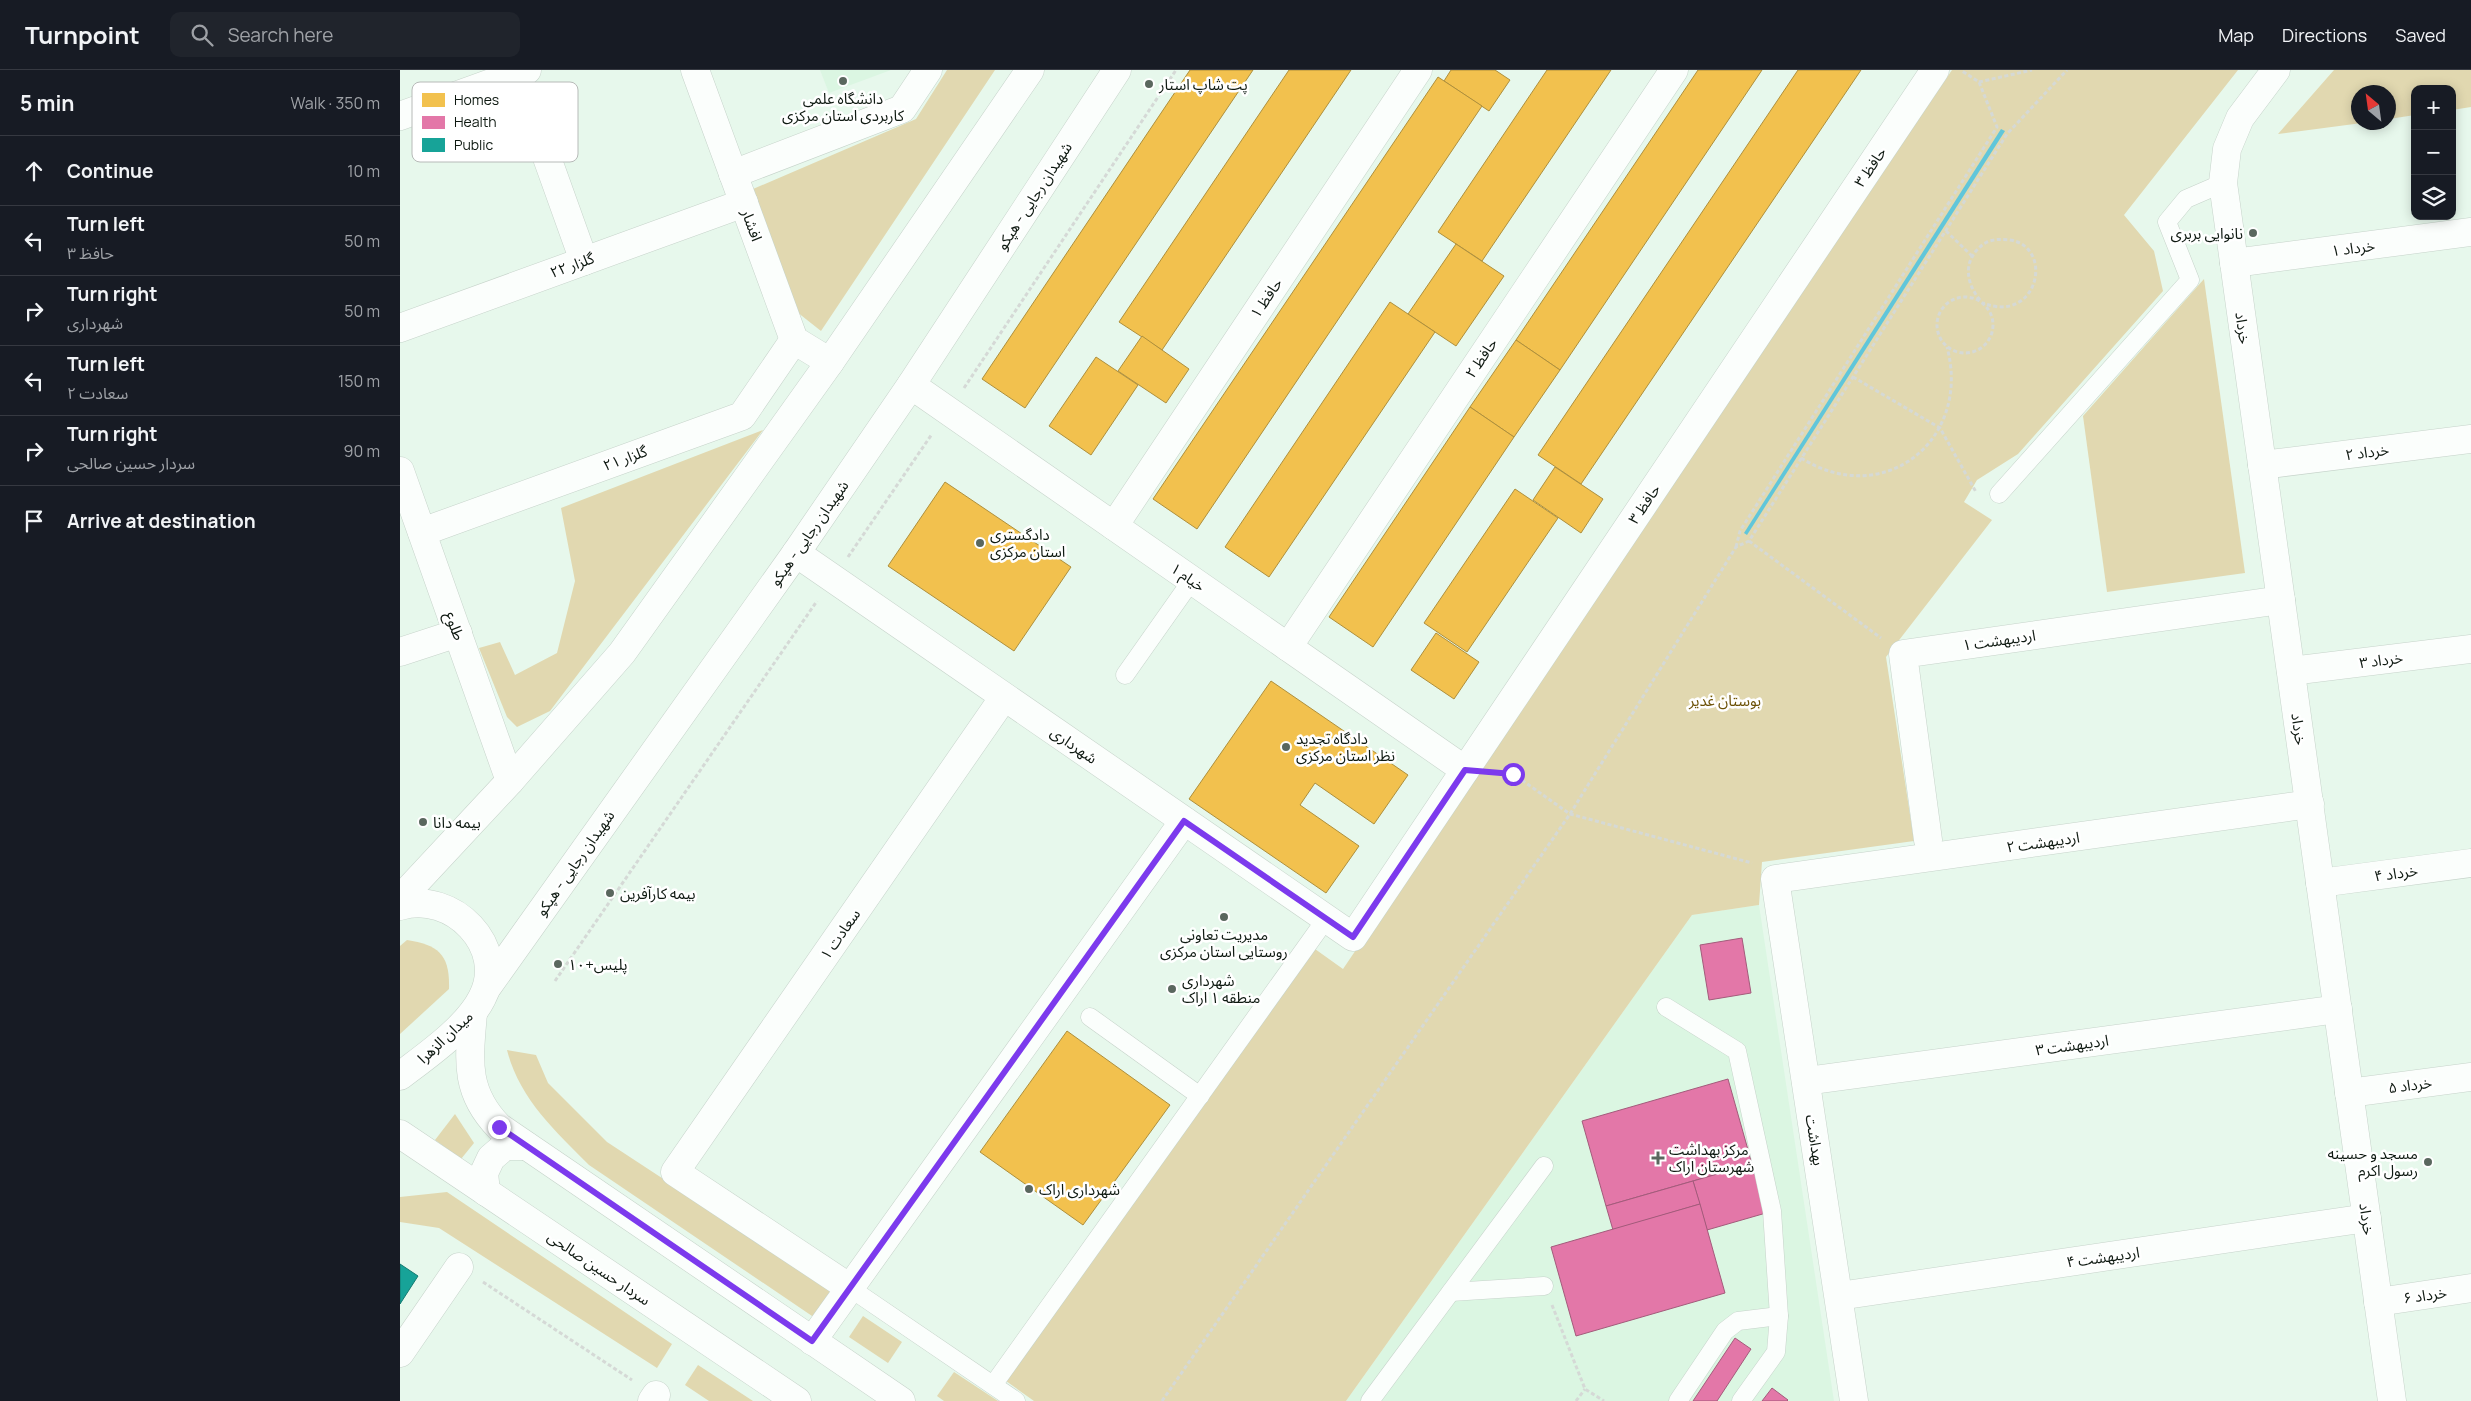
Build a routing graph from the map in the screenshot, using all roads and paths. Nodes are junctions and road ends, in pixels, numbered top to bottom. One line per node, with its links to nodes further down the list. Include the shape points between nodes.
1 (695, 70): 19 (street, افشار)
2 (928, 70): 19 (street, via 902,109)
3 (1030, 70): 31 (street)
4 (1117, 70): 33 (street, شهیدان رجایی - هپکو)
5 (1176, 70): 34 (path)
6 (1418, 70): 41 (street, حافظ ۱)
7 (1674, 70): 50 (street, حافظ ۲)
8 (1935, 70): 57 (street, حافظ ۳)
9 (1960, 70): 15 (path)
10 (2032, 70): 15 (path)
11 (2067, 70): 22 (path, via 2007,134)
12 (2276, 70): 20 (street, خرداد, via 2240,118 2227,149)
13 (522, 72): 14 (street)
14 (479, 78)
15 (1979, 82): 44 (path, via 1997,127 1740,531)
16 (412, 110): 17 (street)
17 (400, 116)
18 (552, 162): 25 (street)
19 (733, 174): 21 (street, افشار)
20 (2223, 184): 26 (street, خرداد); 40 (lane, via 2186,199 2167,222 2190,280)
21 (744, 203): 25 (street, گلزار ۲۲); 29 (street, افشار)
22 (1946, 231): 24 (path); 32 (path)
23 (2471, 232): 26 (street, خرداد ۱)
24 (1972, 256): 27 (path, via 1968,280 1972,291); 27 (path, via 1990,241 2012,240 2031,254 2035,265 2033,288 2022,301 2006,308)
25 (584, 261): 28 (street, گلزار ۲۲)
26 (2234, 263): 38 (street, خرداد)
27 (1982, 301): 30 (path, via 1962,297 1945,306 1937,322); 30 (path, via 1994,322 1987,344 1968,354)
28 (400, 328)
29 (794, 340): 31 (street); 42 (street, گلزار ۲۱, via 742,416)
30 (1947, 347): 35 (path, via 1953,388 1949,409)
31 (830, 362): 58 (street, via 622,653)
32 (1853, 377): 35 (path); 37 (path)
33 (910, 385): 34 (street, خیام ۱); 45 (street, شهیدان رجایی - هپکو)
34 (948, 411): 41 (street, خیام ۱); 46 (path)
35 (1940, 428): 37 (path, via 1913,459 1875,475 1834,474); 40 (path, via 1976,492)
36 (2471, 439): 38 (street, خرداد ۲)
37 (1801, 458): 43 (path)
38 (2262, 465): 48 (street, خرداد)
39 (400, 471): 42 (street, طلوع)
40 (1999, 494)
41 (1114, 526): 47 (street, خیام ۱)
42 (422, 532): 49 (street, طلوع)
43 (1749, 540): 44 (path); 53 (path)
44 (1736, 548): 60 (path)
45 (796, 553): 46 (street, شهرداری); 71 (street, شهیدان رجایی - هپکو)
46 (832, 579): 56 (street, شهرداری); 70 (path)
47 (1192, 580): 50 (street, خیام ۱); 55 (lane)
48 (2281, 600): 53 (street, اردیبهشت ۱); 54 (street, خرداد)
49 (458, 633): 52 (street); 58 (street, طلوع)
50 (1288, 647): 57 (street, خیام ۱)
51 (2471, 649): 54 (street, خرداد ۳)
52 (400, 652)
53 (1903, 654): 62 (street)
54 (2291, 671): 59 (street, خرداد)
55 (1124, 675)
56 (1004, 697): 61 (street, شهرداری); 88 (street, سعادت ۱, via 676,1172)
57 (1465, 770): 60 (path, via 1513,774); 69 (street, حافظ ۳)
58 (510, 781): 66 (street)
59 (2310, 804): 64 (street, اردیبهشت ۲); 65 (street, خرداد)
60 (1570, 814): 64 (path, via 1750,862); 103 (path)
61 (1184, 821): 68 (street, شهرداری); 88 (street)
62 (1928, 840)
63 (2471, 863): 65 (street, خرداد ۴)
64 (1775, 879): 78 (street, بهداشت)
65 (2320, 883): 73 (street, خرداد)
66 (400, 900)
67 (400, 906): 71 (street, میدان الزهرا, via 427,903 460,917 476,932 486,949 490,966)
68 (1326, 919): 69 (street, شهرداری); 80 (lane)
69 (1353, 937)
70 (555, 981)
71 (488, 986): 74 (street, میدان الزهرا)
72 (1666, 1007): 93 (lane, via 1737,1051 1772,1211)
73 (2338, 1009): 78 (street, اردیبهشت ۳); 79 (street, خرداد)
74 (472, 1013): 76 (street, میدان الزهرا); 82 (street, via 469,1061 478,1101 499,1127)
75 (1090, 1017): 80 (lane)
76 (400, 1076)
77 (2471, 1077): 79 (street, خرداد ۵)
78 (1806, 1081): 91 (street, بهداشت)
79 (2349, 1093): 85 (street, خرداد)
80 (1200, 1096): 96 (lane)
81 (400, 1134): 84 (street, سردار حسین صالحی)
82 (526, 1146): 84 (street, via 506,1146 491,1158 484,1173); 94 (street)
83 (1544, 1166): 90 (lane)
84 (486, 1192): 100 (street, سردار حسین صالحی)
85 (2367, 1218): 91 (street, اردیبهشت ۴); 92 (street, خرداد)
86 (459, 1266): 95 (street); 98 (path)
87 (1544, 1286): 90 (lane); 97 (path)
88 (850, 1288): 94 (street); 96 (lane)
89 (2471, 1288): 92 (street, خرداد ۶)
90 (1451, 1292): 99 (lane)
91 (1839, 1296): 108 (street, بهداشت)
92 (2378, 1302): 109 (street, خرداد)
93 (1779, 1316): 106 (lane, via 1738,1321 1725,1331); 107 (lane, via 1776,1352)
94 (812, 1341): 101 (street)
95 (400, 1353)
96 (993, 1385): 102 (lane)
97 (1585, 1388): 104 (path); 105 (path)
98 (654, 1398)
99 (1373, 1400)
100 (797, 1401)
101 (900, 1401)
102 (1016, 1401)
103 (1162, 1401)
104 (1576, 1401)
105 (1604, 1401)
106 (1678, 1401)
107 (1741, 1401)
108 (1854, 1401)
109 (2392, 1401)

